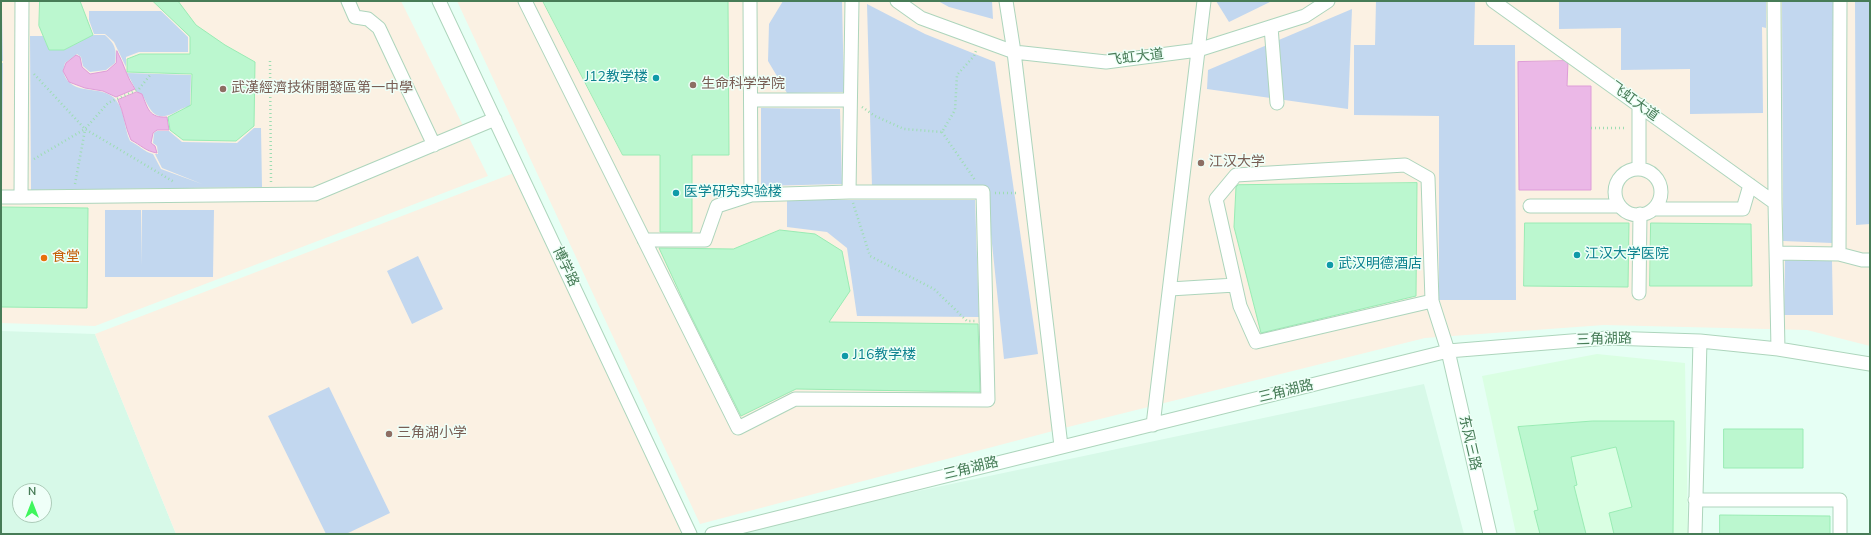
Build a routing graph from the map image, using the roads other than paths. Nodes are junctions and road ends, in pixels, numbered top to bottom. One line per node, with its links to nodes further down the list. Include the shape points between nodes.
1 (22, 1): 28 (street)
2 (348, 1): 22 (street, via 355,17 368,19 379,28)
3 (439, 1): 21 (street, 博学路)
4 (525, 1): 34 (street)
5 (750, 1): 17 (street)
6 (852, 1): 18 (street)
7 (897, 1): 16 (street, 飞虹大道, via 921,18)
8 (1006, 1): 16 (street)
9 (1204, 1): 15 (street)
10 (1328, 1): 14 (street, 飞虹大道, via 1305,16)
11 (1493, 1): 20 (street, 飞虹大道)
12 (1774, 1): 29 (street)
13 (1840, 1): 36 (street)
14 (1272, 27): 15 (street, 飞虹大道); 19 (street)
15 (1198, 50): 16 (street, 飞虹大道, via 1106,62); 39 (street)
16 (1014, 52): 47 (street)
17 (751, 100): 18 (street); 26 (street)
18 (850, 100): 25 (street)
19 (1277, 103)
20 (1639, 106): 23 (street); 24 (street, 飞虹大道)
21 (495, 119): 22 (street); 49 (street, 博学路)
22 (434, 145): 28 (street, via 315,194)
23 (1639, 169): 31 (street, via 1632,170 1620,178 1615,192); 32 (street, via 1647,170 1658,180 1661,195)
24 (1750, 185): 29 (street, 飞虹大道); 32 (street, via 1743,208)
25 (849, 192): 26 (street); 34 (street, via 983,192 988,400 795,399 738,428)
26 (751, 195): 34 (street, via 717,206 705,240)
27 (1, 197): 28 (street)
28 (21, 197)
29 (1775, 203): 35 (street)
30 (1530, 206): 31 (street)
31 (1620, 206): 33 (street, via 1626,211)
32 (1654, 208): 33 (street)
33 (1640, 214): 40 (street)
34 (644, 240)
35 (1776, 253): 36 (street); 43 (street)
36 (1839, 254): 37 (street)
37 (1870, 260)
38 (1235, 285): 39 (street); 41 (street, via 1240,306 1256,342); 41 (street, 东风三路, via 1216,199 1236,175 1405,165 1428,178)
39 (1170, 289): 46 (street)
40 (1639, 293)
41 (1432, 301): 44 (street, 东风三路)
42 (1700, 342): 43 (street, 三角湖路); 44 (street, 三角湖路, via 1608,338); 48 (street)
43 (1778, 349): 45 (street, 三角湖路)
44 (1448, 351): 46 (street, 三角湖路); 51 (street, 东风三路)
45 (1870, 364)
46 (1153, 425): 47 (street, 三角湖路)
47 (1061, 446): 50 (street, 三角湖路)
48 (1695, 500): 52 (street); 53 (street, via 1840,500)
49 (690, 534)
50 (712, 534)
51 (1490, 534)
52 (1695, 534)
53 (1840, 534)

